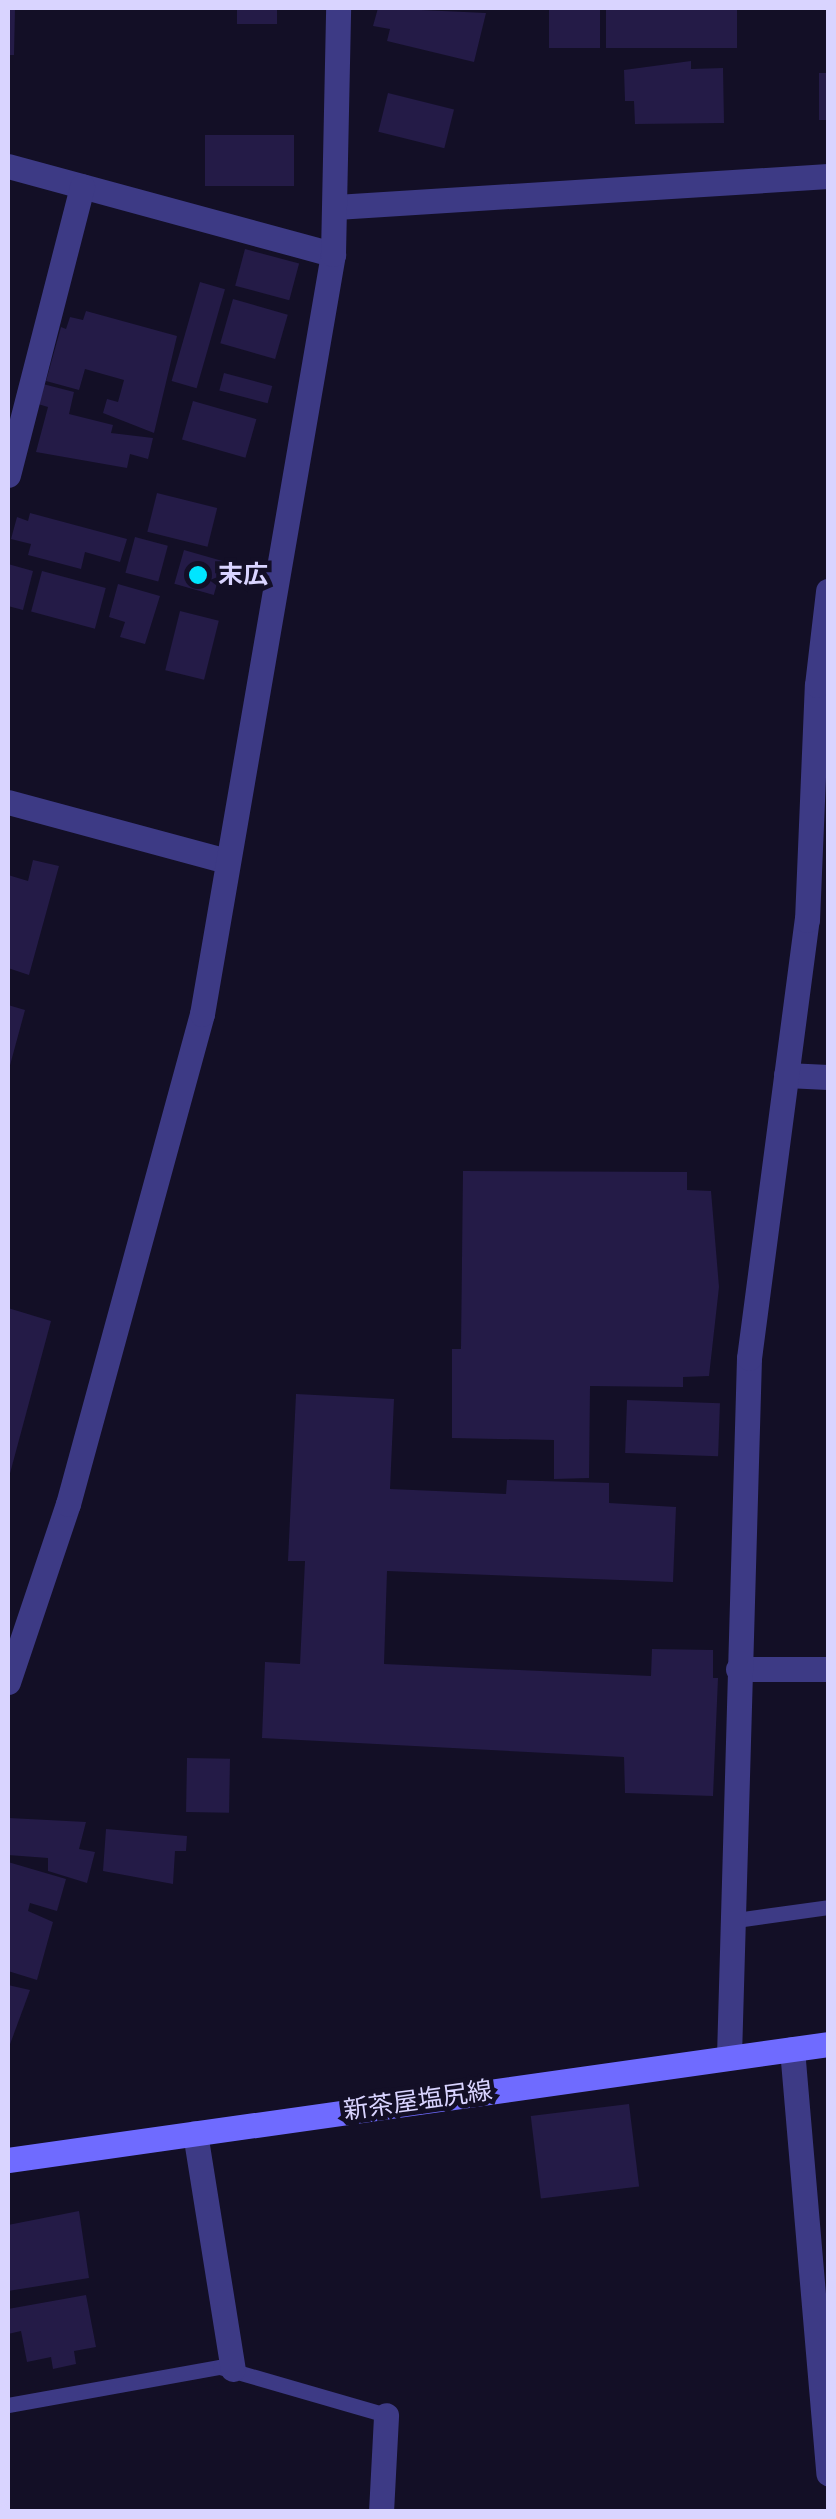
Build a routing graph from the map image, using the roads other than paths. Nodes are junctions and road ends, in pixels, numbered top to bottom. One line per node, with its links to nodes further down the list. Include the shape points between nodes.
1 (338, 8): 5 (street)
2 (8, 166): 4 (street)
3 (828, 176): 5 (street)
4 (82, 186): 6 (street); 7 (street)
5 (336, 207): 6 (street)
6 (333, 254): 10 (street)
7 (8, 475)
8 (828, 592): 11 (street, via 817,685 807,920)
9 (8, 802): 10 (street)
10 (227, 861): 15 (street, via 202,1014 68,1504)
11 (786, 1075): 12 (street); 13 (street, via 749,1358)
12 (828, 1077)
13 (738, 1669): 14 (street); 17 (street)
14 (828, 1670)
15 (8, 1682)
16 (828, 1908): 17 (lane)
17 (729, 1921): 20 (street)
18 (828, 2044): 19 (main road, 新茶屋塩尻線)
19 (792, 2049): 20 (main road, 新茶屋塩尻線); 24 (street)
20 (729, 2056): 21 (main road, 新茶屋塩尻線)
21 (195, 2132): 22 (main road, 新茶屋塩尻線); 23 (street)
22 (8, 2160)
23 (233, 2369): 25 (lane); 26 (lane)
24 (823, 2399): 27 (street)
25 (8, 2405)
26 (386, 2415): 28 (street)
27 (828, 2473)
28 (381, 2512)

